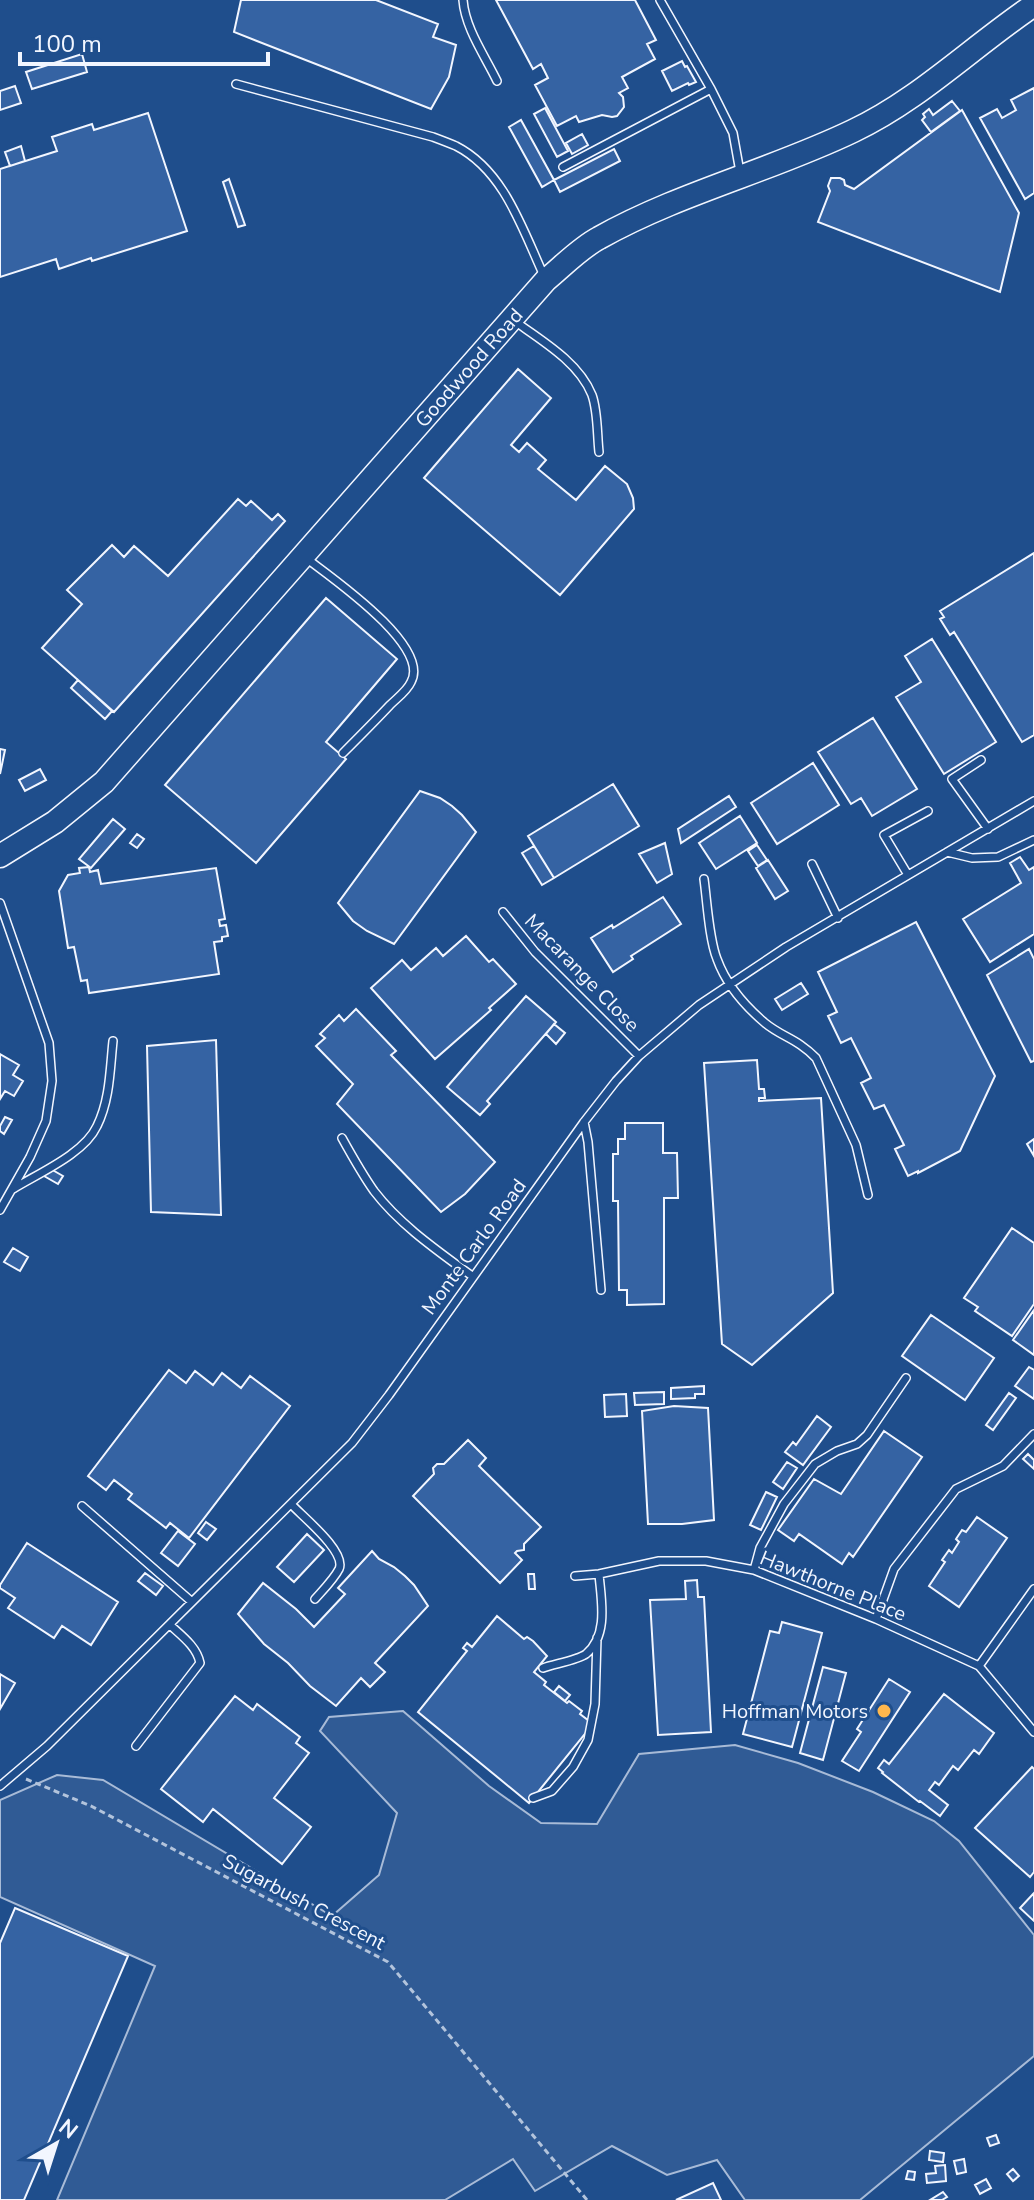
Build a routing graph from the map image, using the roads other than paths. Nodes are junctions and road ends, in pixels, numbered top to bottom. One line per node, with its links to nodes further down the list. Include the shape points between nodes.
1 (463, 0): 4 (lane)
2 (660, 0): 6 (lane)
3 (1026, 5): 8 (street, Goodwood Road, via 924,87 855,131)
4 (497, 81)
5 (236, 84): 9 (lane, via 458,147 495,178)
6 (711, 89): 7 (lane); 8 (lane, via 733,133)
7 (563, 167)
8 (741, 178): 9 (street, Goodwood Road, via 596,239)
9 (546, 280): 10 (street, Goodwood Road)
10 (512, 319): 11 (lane, via 586,382); 12 (street, Goodwood Road)
11 (599, 452)
12 (305, 556): 13 (lane, via 386,624 407,648 415,670 409,686); 20 (street, Goodwood Road, via 104,782 55,822)
13 (343, 753)
14 (981, 760): 17 (lane, via 952,779)
15 (1034, 801): 17 (lane, Monte Carlo Road)
16 (928, 811): 22 (lane, via 884,835)
17 (988, 829): 19 (lane, Monte Carlo Road)
18 (1034, 840): 19 (lane, via 998,857)
19 (947, 852): 22 (lane, Monte Carlo Road)
20 (0, 856)
21 (812, 864): 26 (lane)
22 (908, 875): 26 (lane, Monte Carlo Road)
23 (704, 879): 27 (lane, via 716,958)
24 (0, 903): 32 (lane, via 49,1043 52,1081 46,1121)
25 (503, 912): 29 (lane, Macarange Close, via 535,952)
26 (838, 918): 27 (lane, Monte Carlo Road)
27 (730, 986): 29 (lane, Monte Carlo Road); 33 (lane, via 767,1025 816,1058 856,1145)
28 (113, 1041): 32 (lane, via 97,1128 75,1151)
29 (639, 1056): 30 (lane, Monte Carlo Road)
30 (584, 1122): 35 (lane, Monte Carlo Road); 36 (lane)
31 (342, 1138): 35 (lane, via 392,1211)
32 (11, 1190): 34 (lane)
33 (868, 1195)
34 (0, 1210)
35 (472, 1276): 39 (lane, Monte Carlo Road, via 352,1443)
36 (601, 1290)
37 (906, 1378): 41 (lane, via 867,1435 815,1464 784,1504)
38 (1034, 1434): 47 (lane, via 1003,1466 956,1489 894,1569)
39 (291, 1504): 45 (lane, via 340,1558 339,1568); 46 (lane, Monte Carlo Road)
40 (82, 1506): 46 (lane)
41 (754, 1570): 42 (lane, Hawthorne Place, via 706,1561 659,1561); 47 (lane, Hawthorne Place)
42 (599, 1574): 43 (lane, Hawthorne Place); 49 (lane, via 603,1616)
43 (575, 1576)
44 (1034, 1589): 50 (lane)
45 (315, 1599)
46 (192, 1602): 48 (lane, Monte Carlo Road)
47 (876, 1619): 50 (lane, Hawthorne Place)
48 (170, 1625): 53 (lane, via 200,1663); 54 (lane, Monte Carlo Road)
49 (597, 1638): 51 (lane, via 585,1654); 55 (lane, via 588,1740 552,1791)
50 (979, 1666): 52 (lane)
51 (543, 1668)
52 (1034, 1732)
53 (136, 1746)
54 (0, 1786)
55 (533, 1798)

